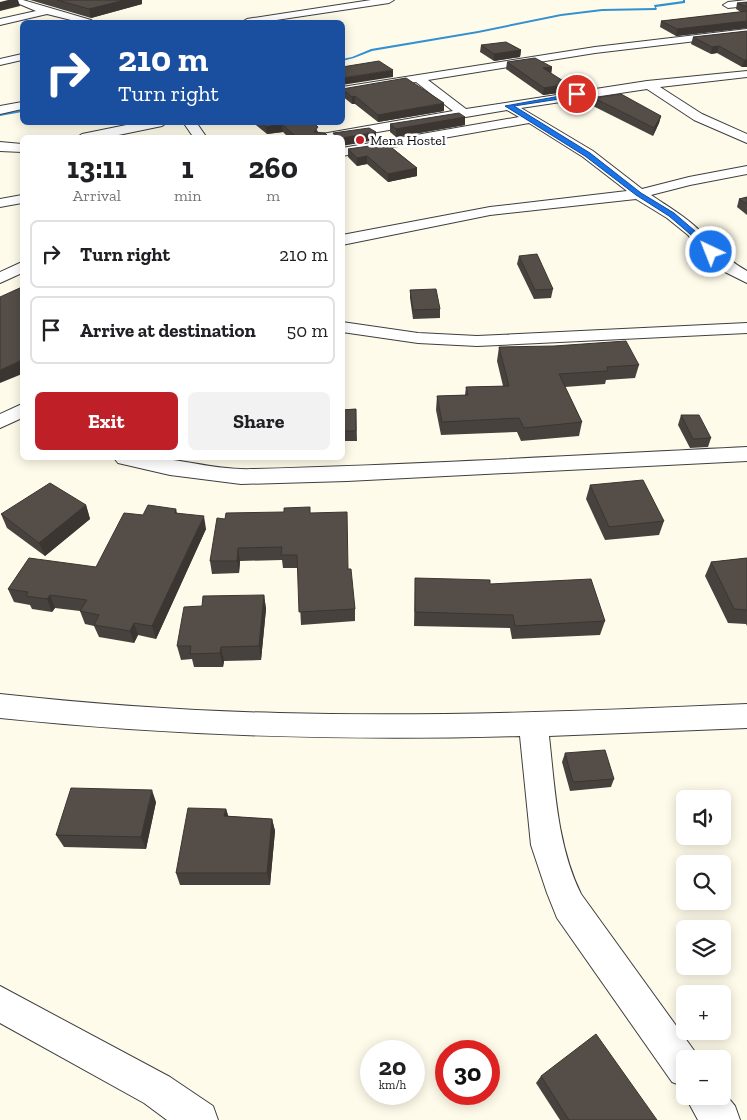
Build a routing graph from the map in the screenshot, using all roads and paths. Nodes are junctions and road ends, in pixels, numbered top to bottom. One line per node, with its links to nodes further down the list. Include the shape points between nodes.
1 (389, 0): 7 (street)
2 (747, 3): 4 (street)
3 (13, 4): 5 (street)
4 (728, 5)
5 (46, 11): 6 (street); 8 (street)
6 (80, 20)
7 (259, 20)
8 (0, 22)
9 (747, 32): 13 (street, via 595,50)
10 (20, 57): 11 (street)
11 (0, 62)
12 (747, 74): 14 (street)
13 (418, 78): 15 (street); 19 (street)
14 (647, 84): 17 (street); 24 (street, via 698,117)
15 (345, 90)
16 (20, 106): 18 (street)
17 (508, 106): 19 (street); 20 (street)
18 (0, 110)
19 (463, 113): 23 (street)
20 (530, 119): 27 (street); 29 (street, via 588,154)
21 (147, 125): 22 (street)
22 (97, 135)
23 (339, 135)
24 (747, 139)
25 (3, 147): 26 (street)
26 (20, 148)
27 (345, 151)
28 (747, 170): 29 (street)
29 (639, 194): 32 (street, via 490,211); 35 (street, via 672,215 731,269)
30 (20, 199): 31 (street)
31 (0, 203)
32 (345, 239)
33 (20, 268): 34 (street)
34 (0, 278)
35 (747, 278)
36 (345, 327): 37 (street, via 418,338 478,341)
37 (747, 328)
38 (747, 454): 39 (street, via 241,477)
39 (134, 460)
40 (0, 706): 42 (street, via 74,715 183,721 366,726)
41 (747, 716): 42 (street)
42 (533, 724): 44 (street, via 547,845 558,882 569,906)
43 (0, 1004): 46 (street, via 157,1090)
44 (676, 1056)
45 (710, 1105): 47 (street)
46 (200, 1120)
47 (721, 1120)

